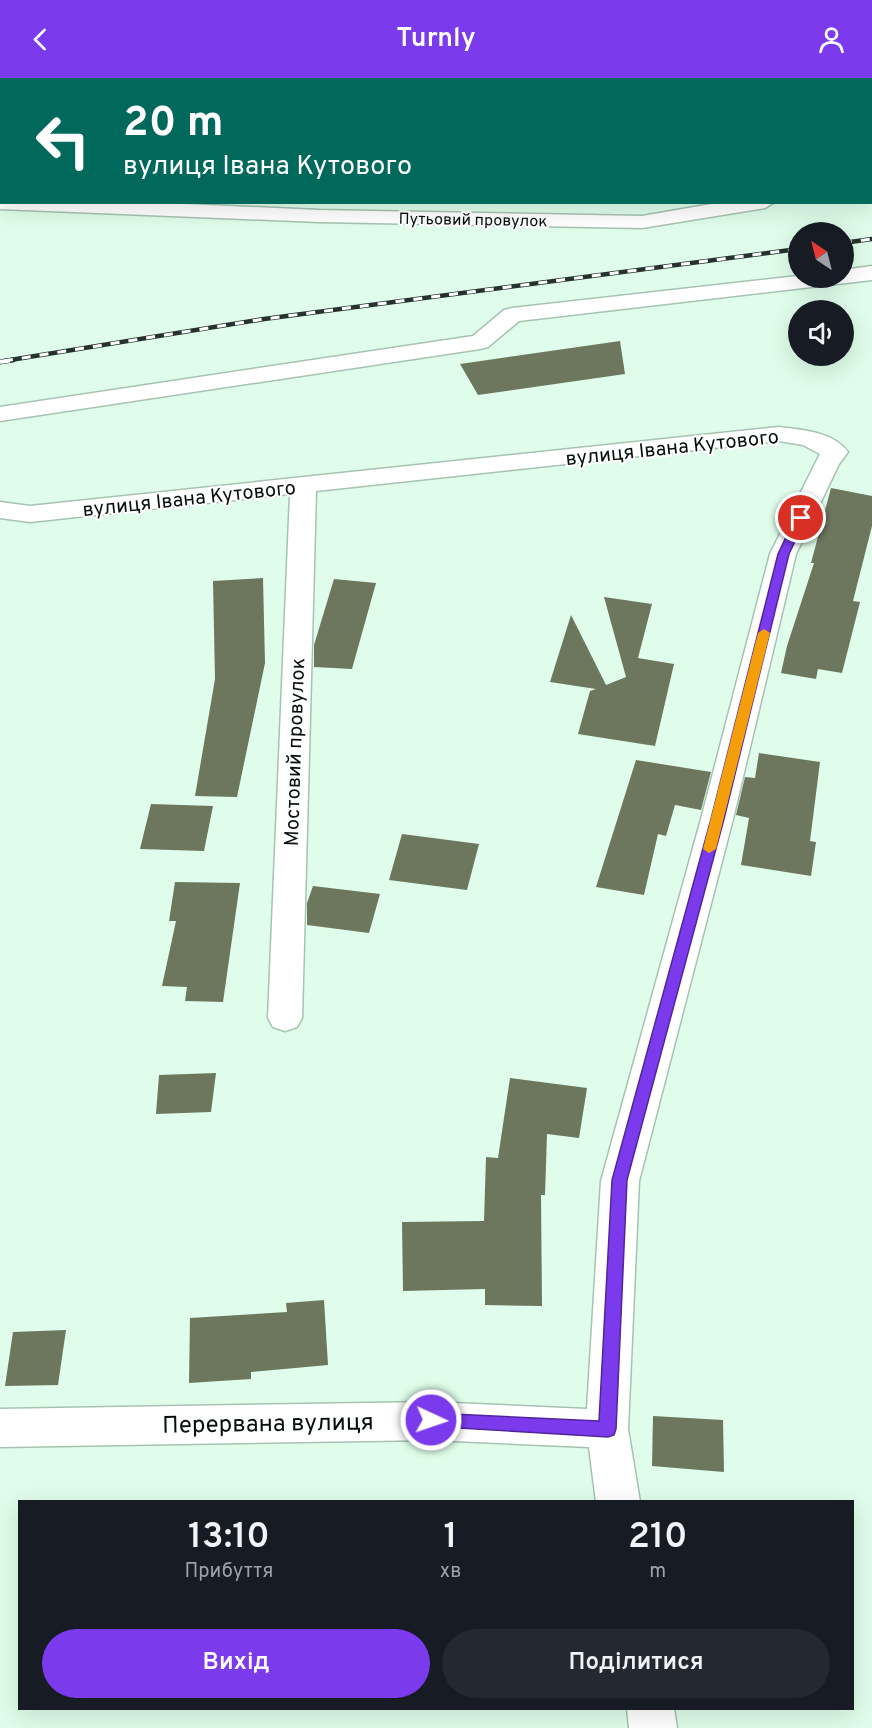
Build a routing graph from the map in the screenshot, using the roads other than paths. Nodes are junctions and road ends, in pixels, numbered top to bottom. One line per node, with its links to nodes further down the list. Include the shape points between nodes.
1 (25, 204): 2 (street, Путьовий провулок, via 319,216 642,222)
2 (753, 204)
3 (872, 273): 4 (street)
4 (854, 275)
5 (788, 283): 6 (street, via 512,315 480,342)
6 (0, 414)
7 (303, 486): 8 (street, вулиця Івана Кутового, via 30,514); 9 (street, Мостовий провулок); 11 (street, вулиця Івана Кутового, via 779,435 809,438 835,452 783,554 620,1180)
8 (0, 510)
9 (285, 1018)
10 (0, 1428): 11 (street, Перервана вулиця, via 431,1420)
11 (608, 1429): 12 (street, вулиця Івана Кутового)
12 (618, 1500)
13 (650, 1710): 14 (street)
14 (653, 1728)

